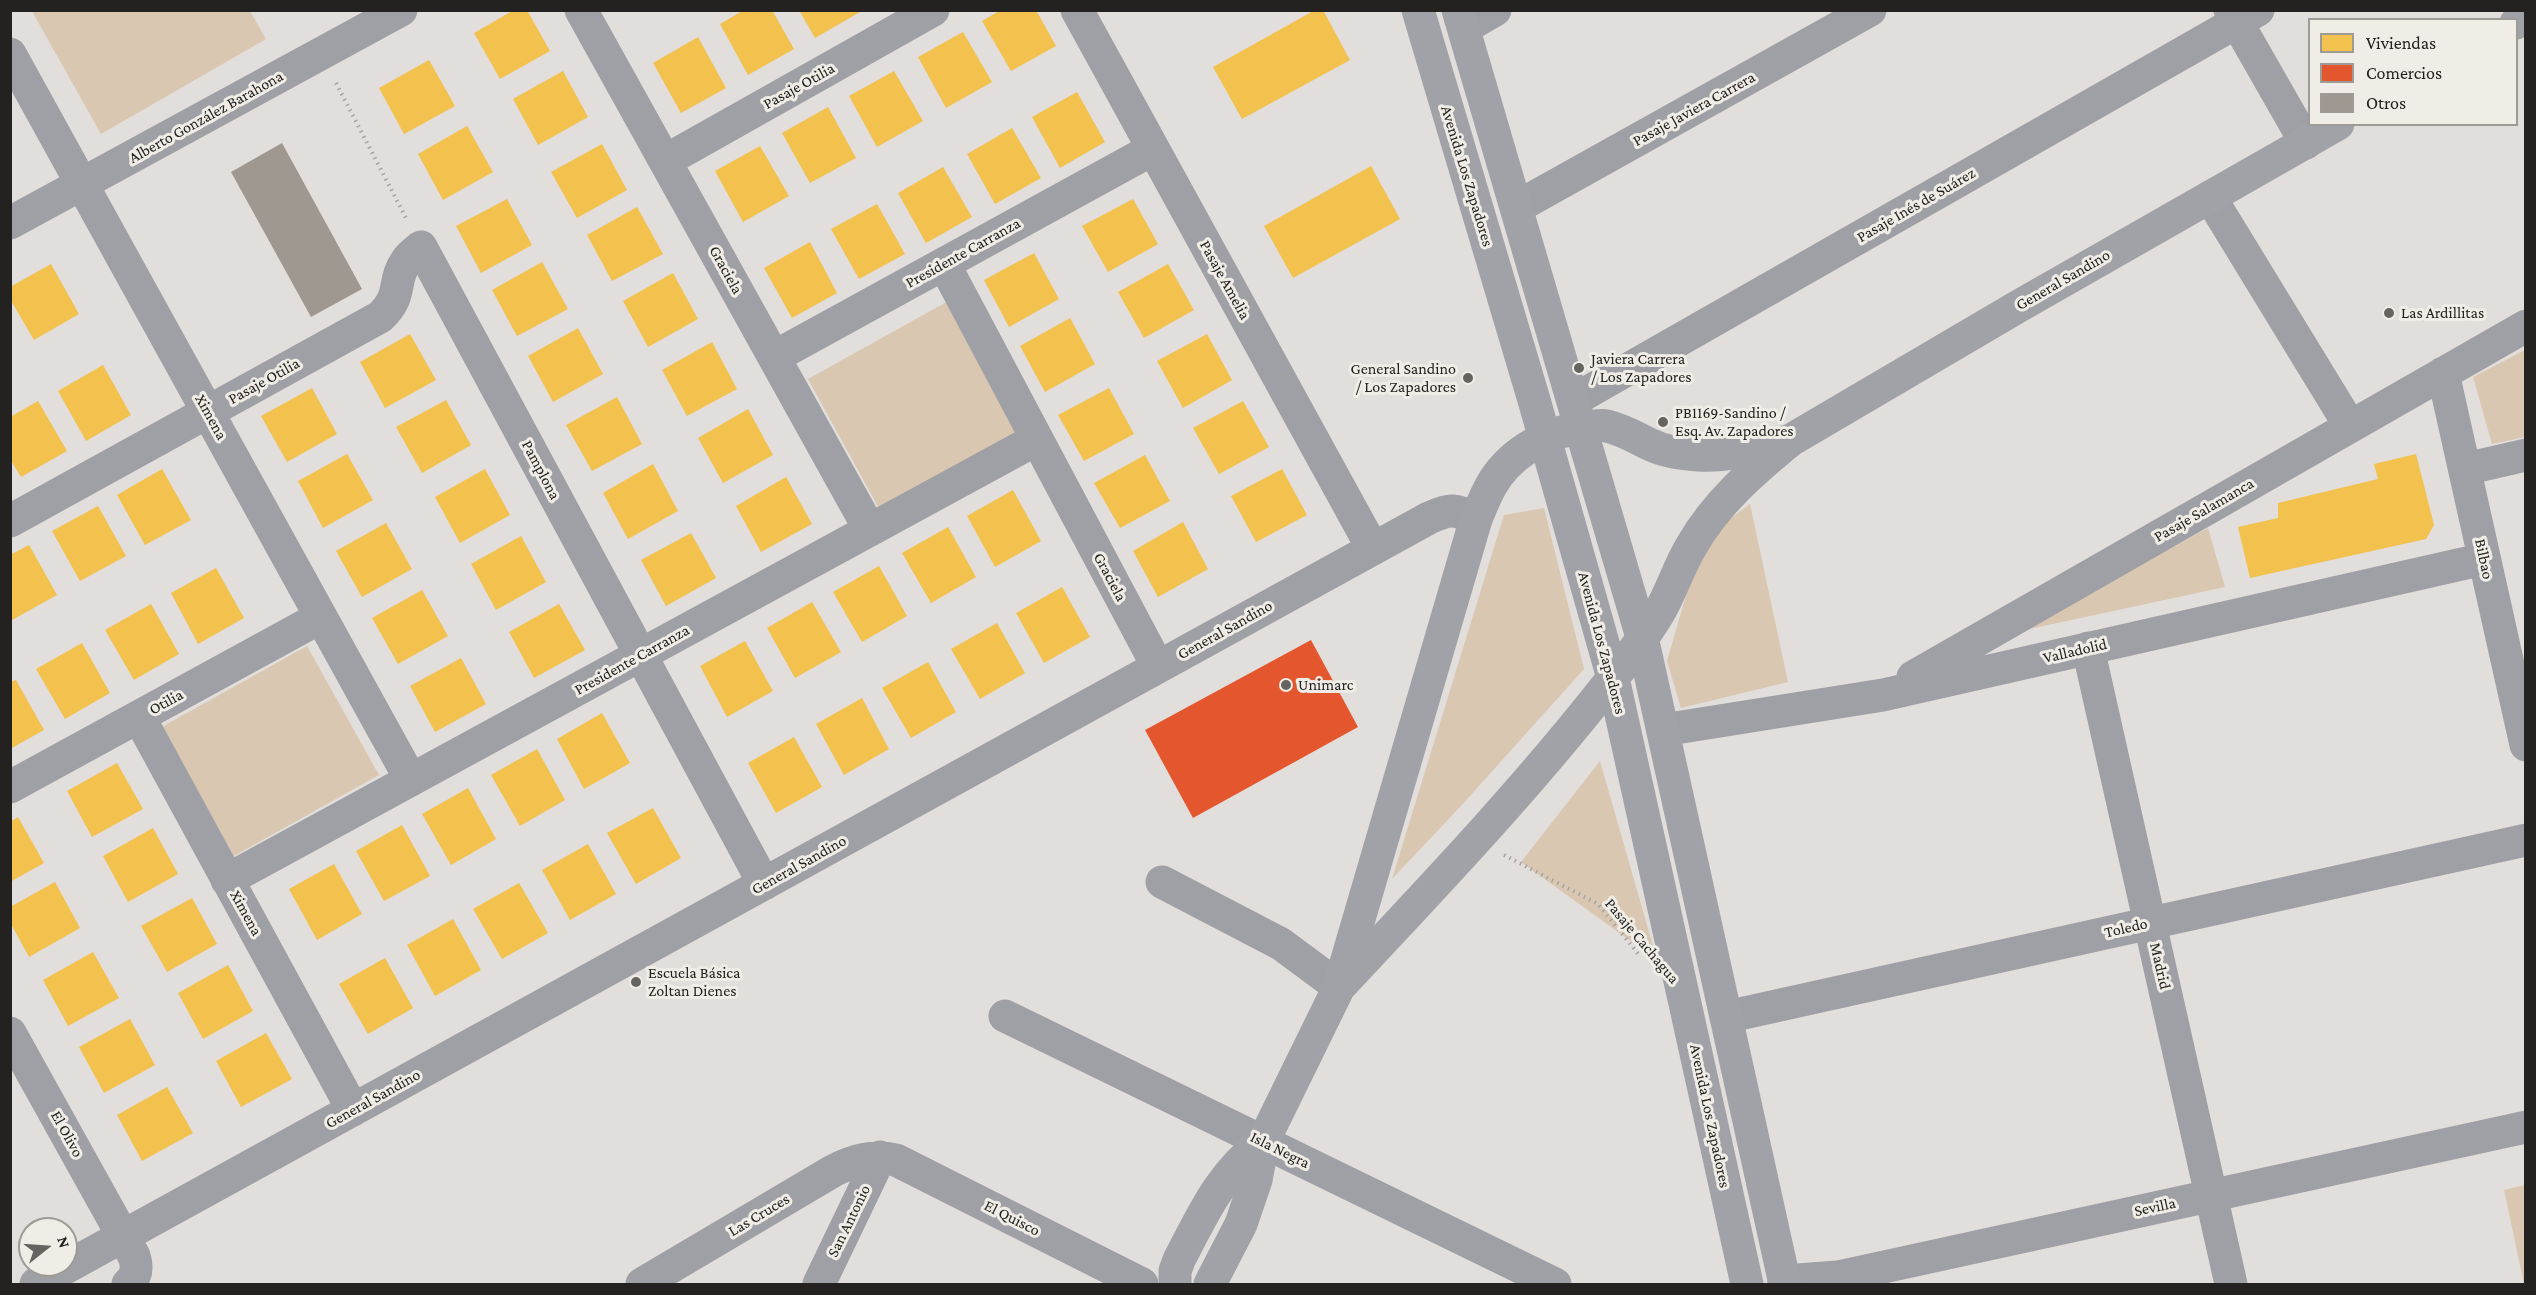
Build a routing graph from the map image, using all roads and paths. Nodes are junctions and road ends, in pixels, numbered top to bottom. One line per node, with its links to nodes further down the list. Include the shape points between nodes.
1 (401, 10): 11 (street, Alberto González Barahona)
2 (581, 10): 15 (street, Graciela)
3 (933, 10): 15 (street, Pasaje Otilia)
4 (1077, 10): 14 (street, Pasaje Amelia)
5 (1418, 10): 28 (main road, Avenida Los Zapadores)
6 (1496, 10): 9 (street)
7 (1870, 10): 18 (street, Pasaje Javiera Carrera)
8 (2242, 14): 13 (street); 26 (street, Pasaje Inés de Suárez)
9 (1461, 19): 18 (main road)
10 (10, 54): 16 (street, Ximena)
11 (321, 54): 16 (street, Alberto González Barahona); 20 (path)
12 (2335, 126): 13 (main road, General Sandino)
13 (2306, 143): 17 (main road, General Sandino)
14 (1153, 149): 21 (street, Presidente Carranza); 36 (street, Pasaje Amelia)
15 (665, 161): 23 (street, Graciela)
16 (82, 184): 19 (street, Alberto González Barahona); 25 (street, Ximena)
17 (2210, 197): 27 (street); 30 (main road, General Sandino)
18 (1517, 207): 26 (main road)
19 (10, 223)
20 (421, 247): 25 (street, Pasaje Otilia, via 403,266 396,298 380,317); 41 (street, Pamplona)
21 (944, 264): 23 (street, Presidente Carranza); 29 (street, Graciela)
22 (2526, 326): 24 (street, Pasaje Salamanca)
23 (774, 357): 35 (street, Graciela)
24 (2443, 373): 27 (street, Pasaje Salamanca); 32 (street, Bilbao)
25 (208, 412): 34 (street, Pasaje Otilia); 38 (street, Ximena)
26 (1578, 414): 28 (main road, General Sandino, via 1563,431); 30 (main road, General Sandino, via 1630,433 1650,445 1698,455 1731,454); 39 (main road)
27 (2350, 426): 44 (street, Pasaje Salamanca)
28 (1545, 438): 33 (main road, General Sandino, via 1506,465 1491,484); 43 (main road, Avenida Los Zapadores)
29 (1037, 439): 35 (street, Presidente Carranza); 42 (street, Graciela)
30 (1791, 440): 39 (main road, General Sandino, via 1736,488 1709,519)
31 (2526, 455): 32 (street)
32 (2464, 469): 37 (street, Bilbao)
33 (1476, 519): 36 (street, General Sandino, via 1456,510 1443,512); 53 (main road, General Sandino)
34 (10, 521)
35 (870, 530): 41 (street, Presidente Carranza)
36 (1373, 549): 42 (street, General Sandino)
37 (2484, 559): 40 (street, Valladolid); 45 (street, Bilbao)
38 (321, 617): 46 (street, Otilia); 49 (street, Ximena)
39 (1642, 637): 43 (main road, General Sandino); 47 (main road)
40 (2088, 648): 44 (street, Valladolid); 58 (street, Madrid)
41 (641, 655): 49 (street, Presidente Carranza); 56 (street, Pamplona)
42 (1158, 667): 56 (street, General Sandino)
43 (1613, 678): 52 (main road, General Sandino); 79 (main road, Avenida Los Zapadores)
44 (1883, 695): 47 (street, Valladolid)
45 (2520, 696): 48 (street, Bilbao)
46 (139, 717): 50 (street, Otilia); 54 (street, Ximena)
47 (1663, 730): 62 (main road)
48 (2526, 745)
49 (411, 780): 54 (street, Presidente Carranza)
50 (10, 787)
51 (2526, 840): 58 (street, Toledo)
52 (1476, 841): 57 (main road, General Sandino); 59 (path, Pasaje Cachagua, via 1598,904)
53 (1371, 878): 57 (main road); 60 (main road, General Sandino)
54 (227, 880): 64 (street, Ximena)
55 (1161, 882): 60 (street, via 1281,944)
56 (764, 884): 64 (street, General Sandino)
57 (1416, 905): 60 (main road, General Sandino)
58 (2150, 923): 62 (street, Toledo); 68 (street, Madrid)
59 (1643, 959)
60 (1339, 987): 66 (main road)
61 (1005, 1016): 66 (street, Isla Negra)
62 (1726, 1017): 70 (main road)
63 (10, 1033): 69 (street, El Olivo)
64 (353, 1110): 69 (street, General Sandino)
65 (2526, 1127): 68 (street, Sevilla)
66 (1263, 1142): 76 (main road, via 1237,1164 1213,1195 1179,1260); 77 (main road, via 1256,1180 1241,1224); 78 (street, Isla Negra)
67 (880, 1157): 73 (street, Las Cruces, via 859,1160 833,1171); 74 (street, San Antonio); 75 (street, El Quisco, via 896,1160)
68 (2211, 1194): 70 (street, Sevilla, via 1838,1277); 80 (street, Madrid)
69 (124, 1236): 71 (street, General Sandino); 72 (street, via 137,1265 136,1275)
70 (1784, 1283)
71 (36, 1284)
72 (128, 1284)
73 (642, 1284)
74 (819, 1284)
75 (1142, 1284)
76 (1175, 1284)
77 (1210, 1284)
78 (1555, 1284)
79 (1747, 1284)
80 (2231, 1284)

